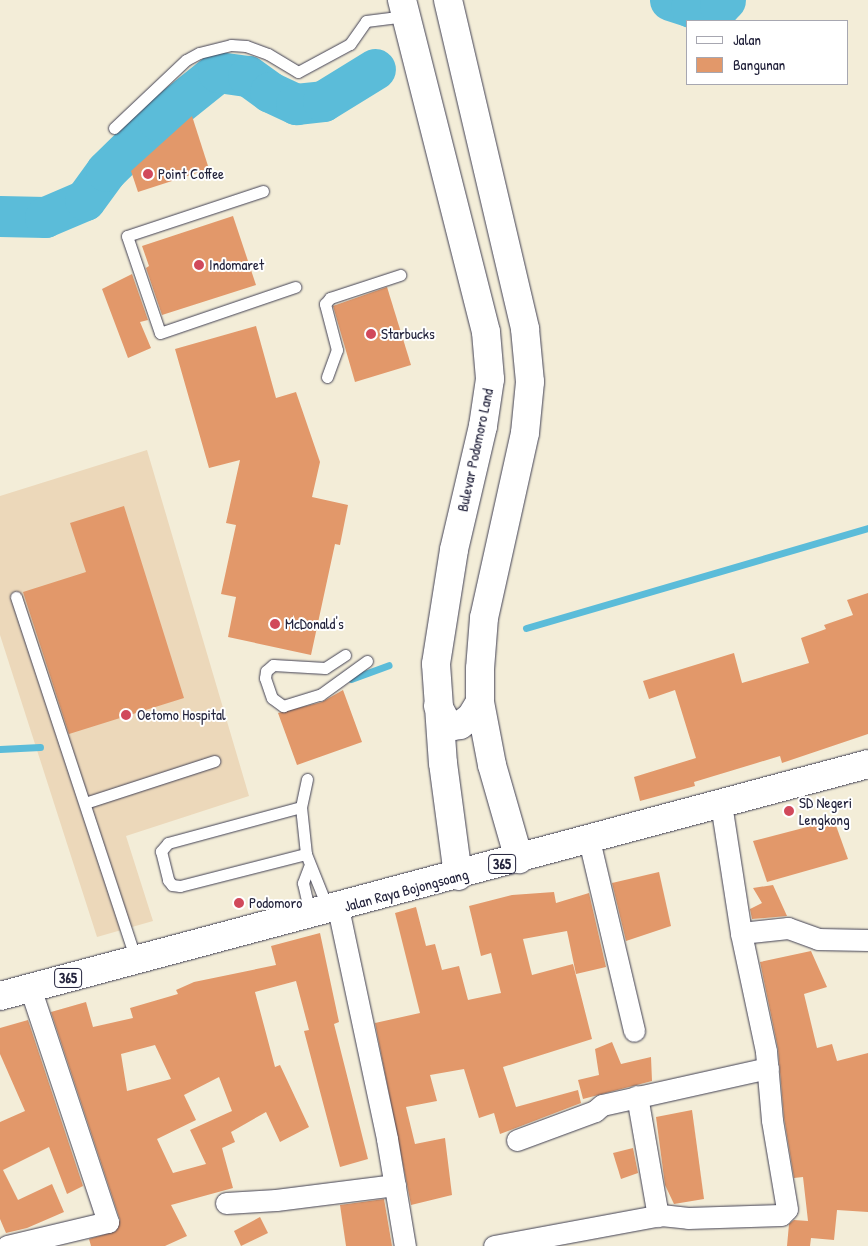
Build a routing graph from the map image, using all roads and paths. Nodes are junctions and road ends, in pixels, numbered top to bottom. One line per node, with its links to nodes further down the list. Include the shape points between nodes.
1 (448, 0): 3 (street)
2 (404, 8): 4 (street, Bulevar Podomoro Land); 5 (lane, via 366,21 350,44 298,72 268,54 246,46 221,47 199,53 186,60)
3 (464, 69): 4 (street); 13 (street, via 525,329 530,382 525,433 484,618)
4 (422, 78): 14 (street, Bulevar Podomoro Land, via 486,332 490,379 483,426 444,599 436,664)
5 (114, 128)
6 (263, 192): 8 (lane, via 127,236 130,245 160,333)
7 (400, 275): 9 (lane, via 330,298 325,304 337,350)
8 (295, 287)
9 (327, 376)
10 (16, 597): 18 (lane)
11 (345, 654): 12 (lane, via 325,668 273,665 266,671 265,678 272,698 283,706 320,695)
12 (367, 661)
13 (480, 702): 14 (street, via 472,717 452,726); 23 (street, via 492,765)
14 (438, 706): 25 (street, Bulevar Podomoro Land)
15 (214, 761): 18 (lane)
16 (868, 764): 19 (street, Jalan Raya Bojongsoang / 365)
17 (307, 779): 20 (lane)
18 (85, 803): 29 (lane)
19 (721, 804): 21 (street, Jalan Raya Bojongsoang / 365); 27 (street)
20 (301, 807): 22 (lane); 22 (lane, via 168,843 161,851 168,880 172,885 180,886)
21 (589, 840): 23 (street, Jalan Raya Bojongsoang / 365); 32 (street)
22 (306, 854): 24 (lane)
23 (519, 859): 25 (street, Jalan Raya Bojongsoang / 365)
24 (309, 867): 26 (lane, via 318,878); 26 (lane, via 303,882)
25 (458, 876): 26 (street, Jalan Raya Bojongsoang / 365)
26 (326, 911): 29 (street, Jalan Raya Bojongsoang / 365); 36 (street)
27 (741, 934): 28 (street, via 788,928 818,939); 33 (street)
28 (868, 940)
29 (136, 960): 30 (street, Jalan Raya Bojongsoang / 365)
30 (30, 988): 31 (street, Jalan Raya Bojongsoang / 365); 39 (street, via 108,1222)
31 (0, 996)
32 (634, 1031)
33 (768, 1068): 34 (street); 38 (street, via 772,1120 788,1204 784,1213 688,1218)
34 (638, 1096): 35 (street, via 602,1105 595,1111); 38 (street)
35 (517, 1140)
36 (395, 1185): 37 (street); 40 (street)
37 (226, 1203)
38 (658, 1216): 41 (street)
39 (7, 1246)
40 (405, 1246)
41 (494, 1246)

